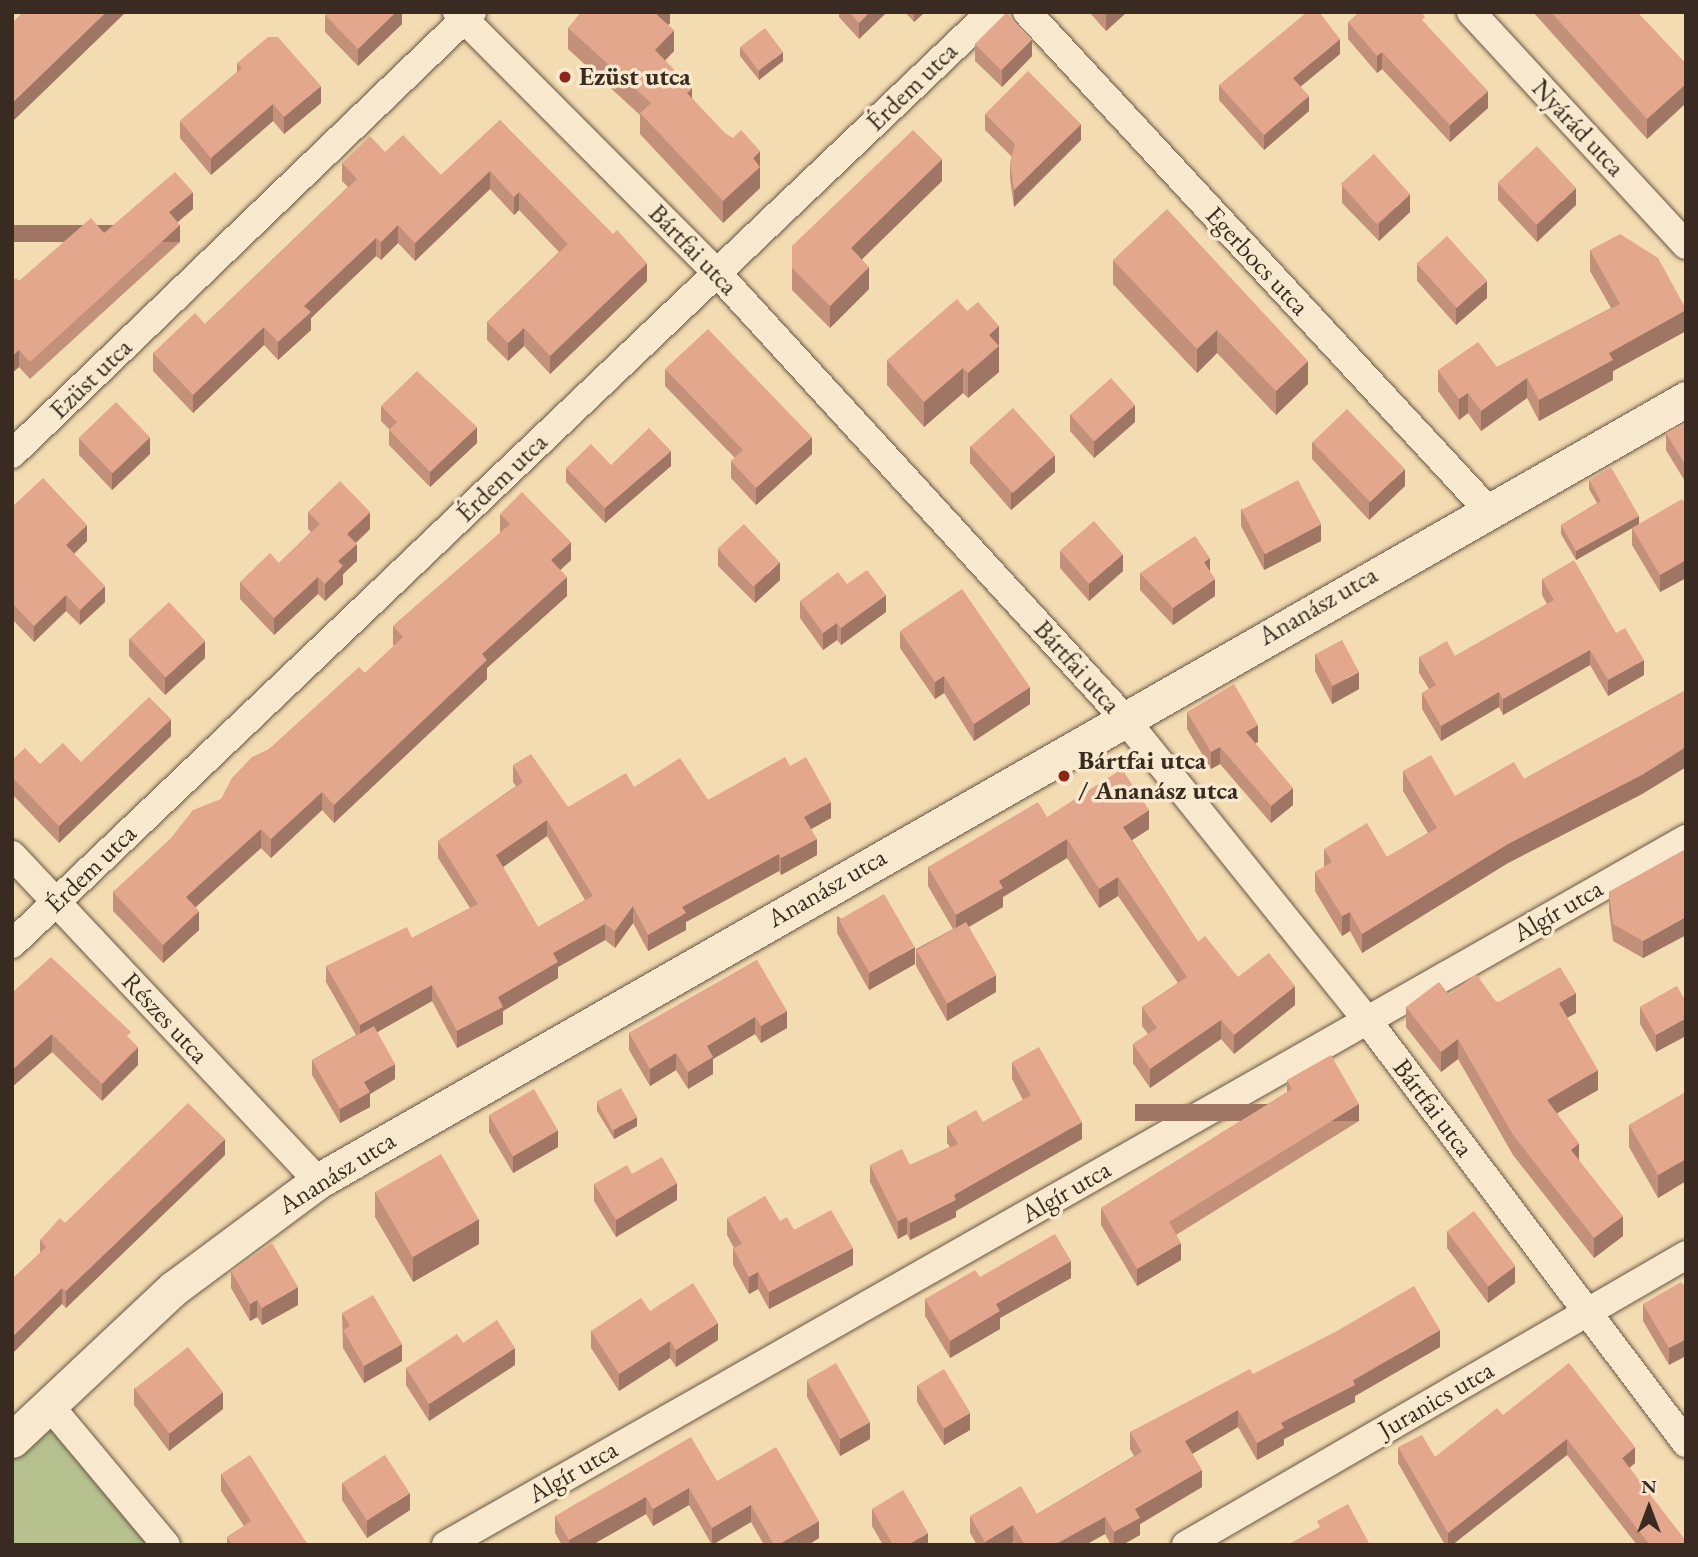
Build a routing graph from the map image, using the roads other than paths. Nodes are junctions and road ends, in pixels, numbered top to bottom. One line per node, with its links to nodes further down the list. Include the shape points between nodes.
1 (991, 12): 6 (street, Érdem utca)
2 (1027, 12): 9 (street, Egerbocs utca)
3 (1471, 12): 5 (street, Nyárád utca)
4 (465, 15): 6 (street, Bártfai utca); 8 (street, Ezüst utca)
5 (1686, 245)
6 (717, 273): 10 (street, Bártfai utca); 13 (street, Érdem utca)
7 (1686, 399): 9 (street, Ananász utca)
8 (12, 454)
9 (1487, 509): 10 (street, Ananász utca)
10 (1124, 718): 15 (street, Bártfai utca); 16 (street, Ananász utca)
11 (1686, 839): 15 (street, Algír utca)
12 (12, 855): 13 (street, Részes utca)
13 (57, 902): 14 (street, Érdem utca); 16 (street, Részes utca)
14 (12, 944)
15 (1367, 1020): 18 (street, Bártfai utca); 23 (street, Algír utca)
16 (318, 1181): 19 (street, Ananász utca, via 174,1288)
17 (1686, 1255): 18 (street, Juranics utca)
18 (1587, 1312): 21 (street, Bártfai utca); 24 (street, Juranics utca)
19 (49, 1405): 20 (street, Ananász utca); 22 (street)
20 (12, 1440)
21 (1686, 1443)
22 (166, 1545)
23 (446, 1545)
24 (1186, 1545)

